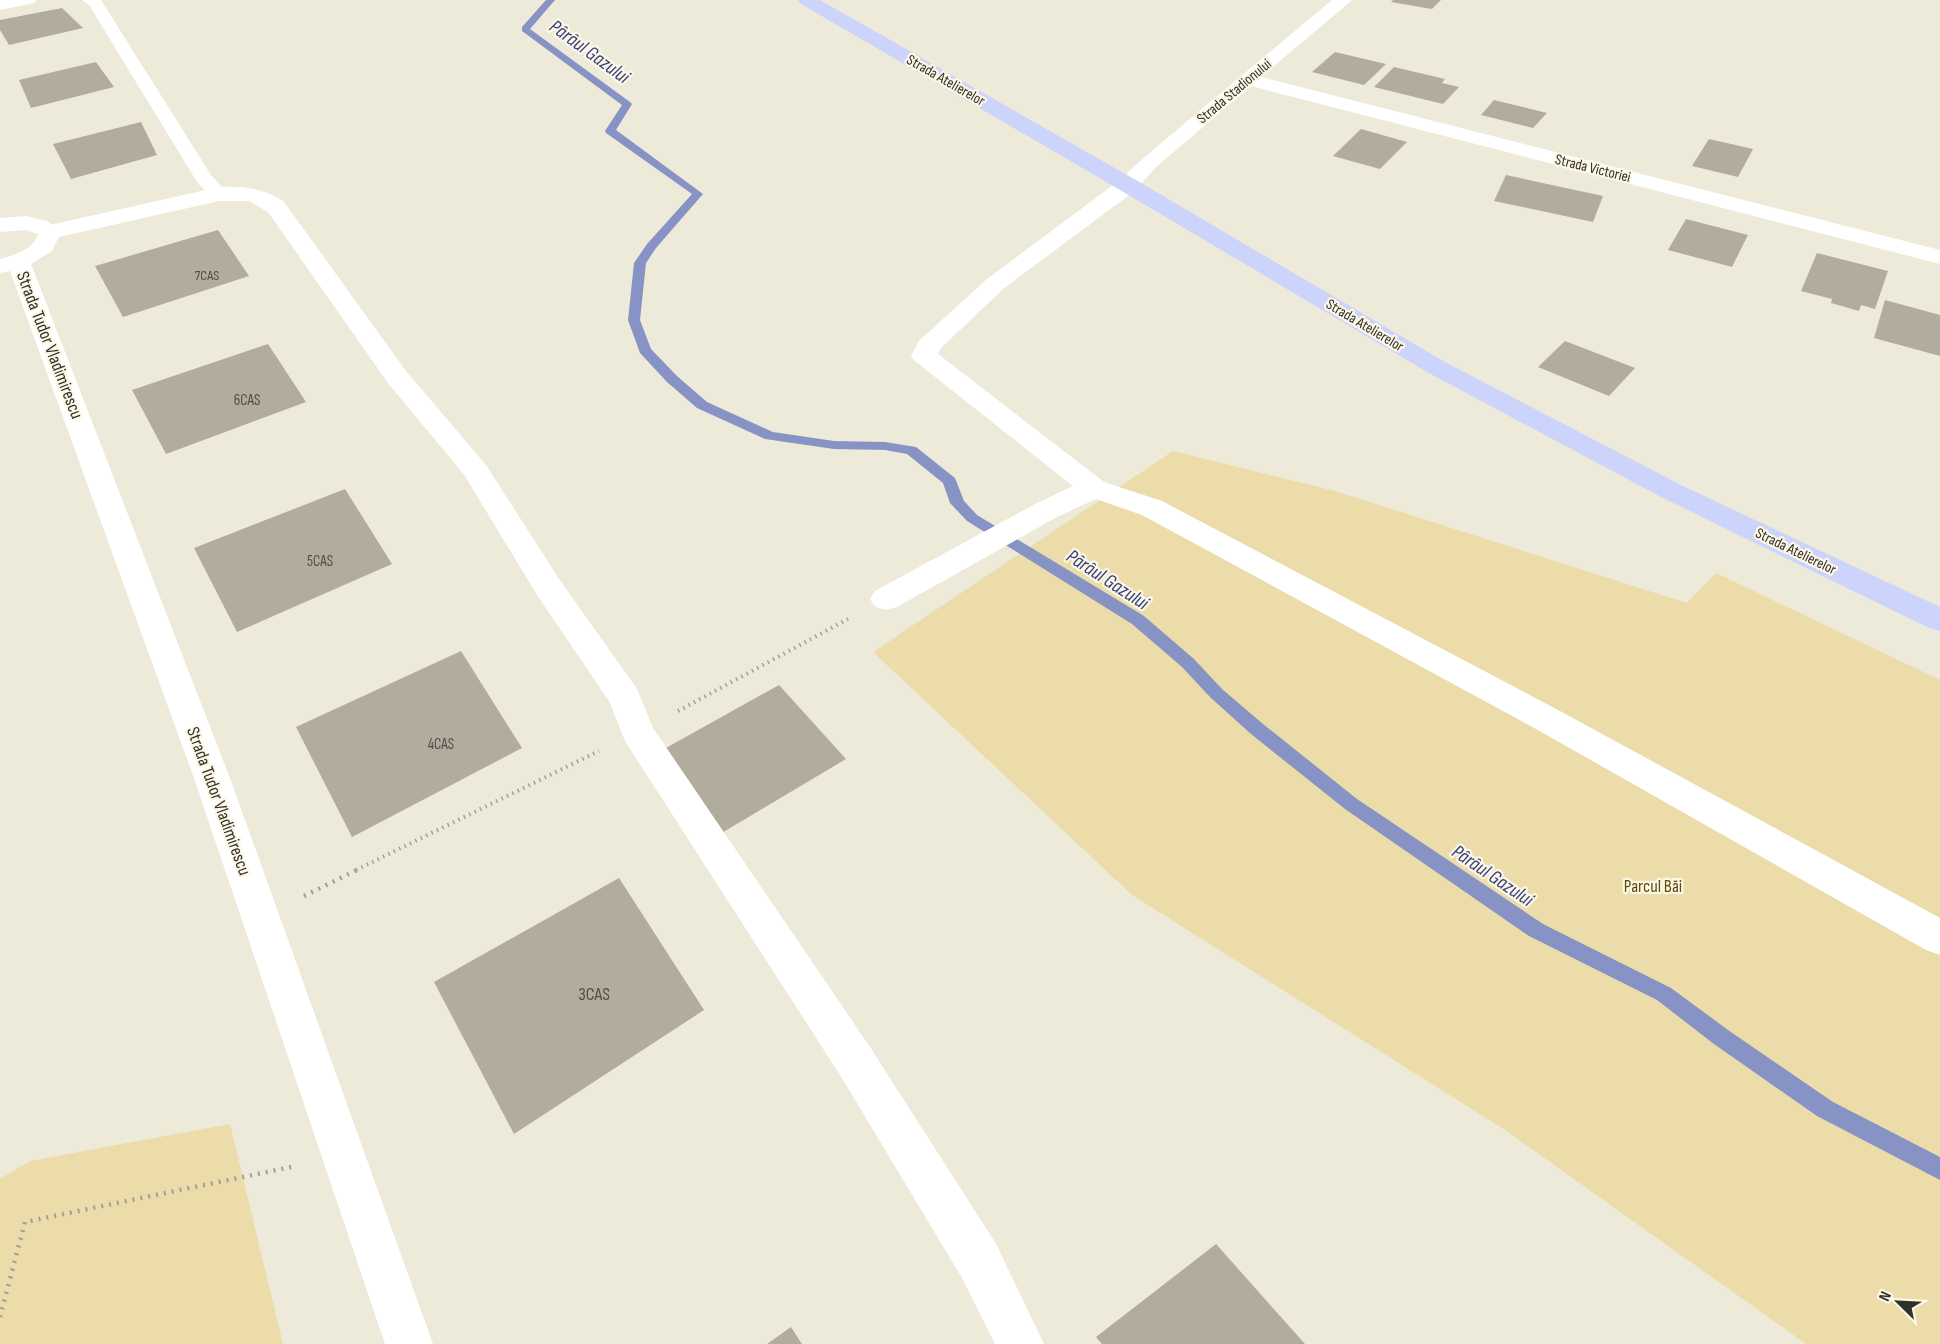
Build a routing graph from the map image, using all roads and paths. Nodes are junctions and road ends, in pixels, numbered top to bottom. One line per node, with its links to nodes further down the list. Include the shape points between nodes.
1 (29, 0): 5 (lane)
2 (90, 0): 8 (lane, via 95,2 204,178)
3 (807, 0): 7 (main road, Strada Atelierelor)
4 (1343, 0): 6 (street, Strada Stadionului)
5 (0, 5)
6 (1246, 79): 7 (street, Strada Stadionului); 11 (street, Strada Victoriei)
7 (1128, 185): 13 (street, Strada Stadionului, via 995,284 928,346 924,356); 15 (main road, Strada Atelierelor, via 1457,378 1671,491)
8 (219, 194): 10 (street); 16 (street, via 244,193 265,198 276,207 398,377 476,471 548,587 625,698)
9 (0, 225): 10 (street, via 32,223)
10 (50, 232): 12 (street, Strada Tudor Vladimirescu, via 44,246)
11 (1940, 257)
12 (9, 264): 17 (street, Strada Tudor Vladimirescu, via 213,781)
13 (1094, 488): 14 (street); 18 (street, via 1152,508 1548,720)
14 (886, 599): 16 (path)
15 (1940, 620)
16 (637, 732): 17 (path); 22 (street, via 861,1071 979,1261)
17 (261, 917): 19 (street, Strada Tudor Vladimirescu)
18 (1940, 938)
19 (344, 1156): 20 (path, via 25,1222); 21 (street, Strada Tudor Vladimirescu)
20 (0, 1317)
21 (409, 1344)
22 (1020, 1344)

